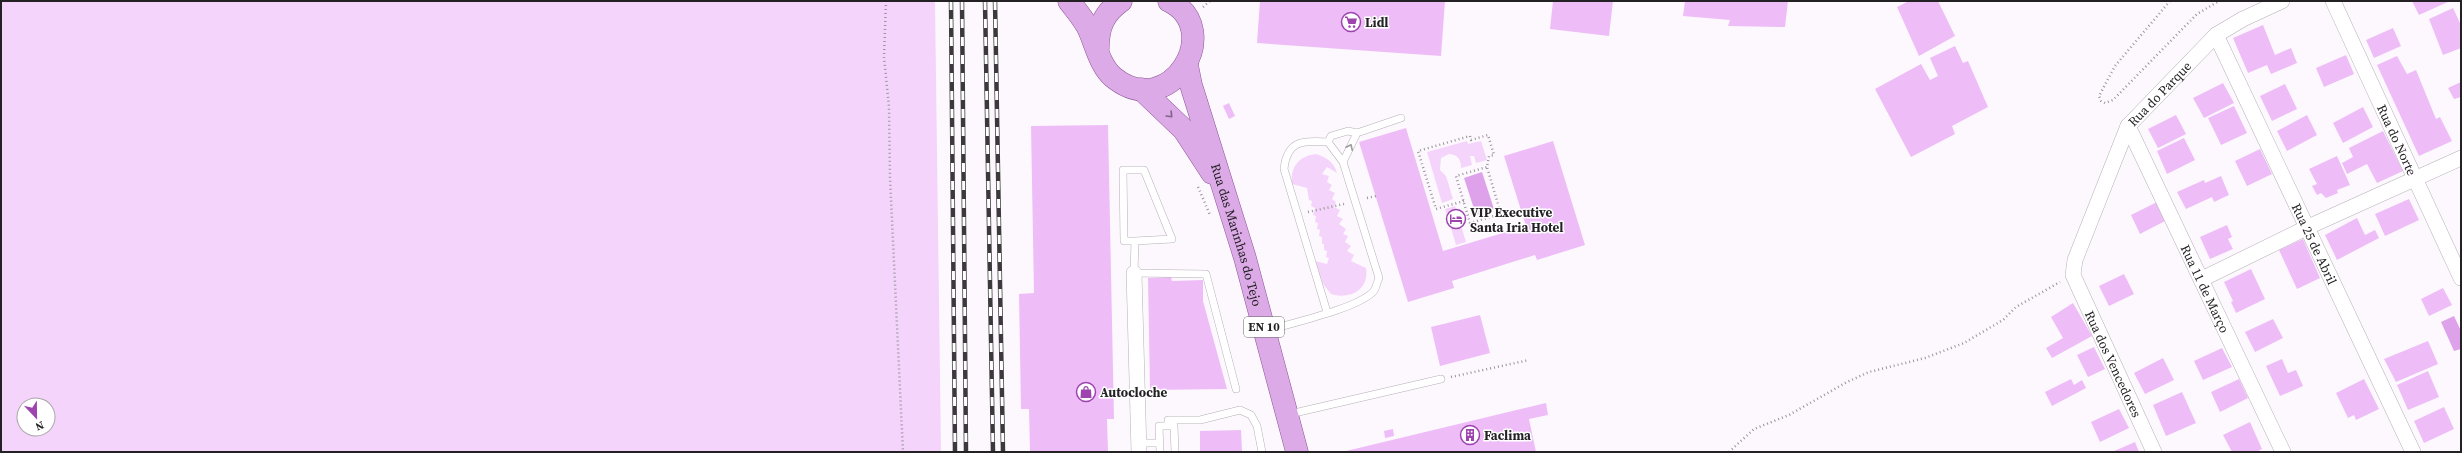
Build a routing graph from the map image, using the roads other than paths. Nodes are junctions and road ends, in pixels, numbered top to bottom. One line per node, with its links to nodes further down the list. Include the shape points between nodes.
1 (1069, 1): 7 (main road, via 1086,24)
2 (1121, 1): 7 (main road, via 1112,7 1103,19 1098,33)
3 (2282, 1): 6 (street, Rua do Parque)
4 (2333, 1): 16 (street, Rua do Norte)
5 (1178, 5): 8 (main road, via 1192,36 1191,56)
6 (2216, 35): 11 (street, Rua do Parque); 18 (street, Rua 25 de Abril)
7 (1098, 48): 9 (main road, via 1102,63 1112,76 1125,85)
8 (1187, 65): 9 (main road, via 1167,84); 17 (main road, Rua das Marinhas do Tejo / EN 10)
9 (1141, 89): 17 (main road, EN 10, one-way to 17, via 1184,130)
10 (1401, 118): 12 (lane)
11 (2128, 126): 21 (street, Rua do Parque, via 2076,260); 23 (street, Rua 11 de Março)
12 (1357, 132): 13 (lane, via 1348,131 1331,136); 15 (lane, one-way to 12)
13 (1328, 142): 15 (lane); 24 (lane, via 1303,141 1290,149 1285,157 1284,169)
14 (2461, 158): 16 (street)
15 (1343, 162): 24 (lane, via 1378,278 1374,291 1361,302)
16 (2416, 179): 18 (street); 22 (street, Rua do Norte)
17 (1228, 202): 25 (main road, Rua das Marinhas do Tejo / EN 10)
18 (2308, 227): 23 (street); 38 (street, Rua 25 de Abril)
19 (1135, 241): 19 (lane, via 1124,241 1123,170 1144,170 1172,239); 20 (lane)
20 (1134, 273): 27 (lane, via 1206,274); 31 (street)
21 (2073, 275): 36 (street, Rua dos Vencedores)
22 (2461, 278)
23 (2202, 279): 37 (street, Rua 11 de Março)
24 (1327, 312): 25 (lane)
25 (1265, 331): 28 (main road, Rua das Marinhas do Tejo / EN 10)
26 (1441, 379): 28 (lane)
27 (1236, 389)
28 (1287, 415): 35 (main road, Rua das Marinhas do Tejo / EN 10)
29 (1168, 426): 30 (lane, via 1160,426); 33 (lane, via 1174,426); 34 (lane, via 1168,420 1200,420 1240,410 1251,415 1257,426)
30 (1160, 443): 31 (lane); 32 (lane)
31 (1139, 448)
32 (1160, 452)
33 (1174, 452)
34 (1262, 452)
35 (1297, 452)
36 (2154, 452)
37 (2283, 452)
38 (2413, 452)

